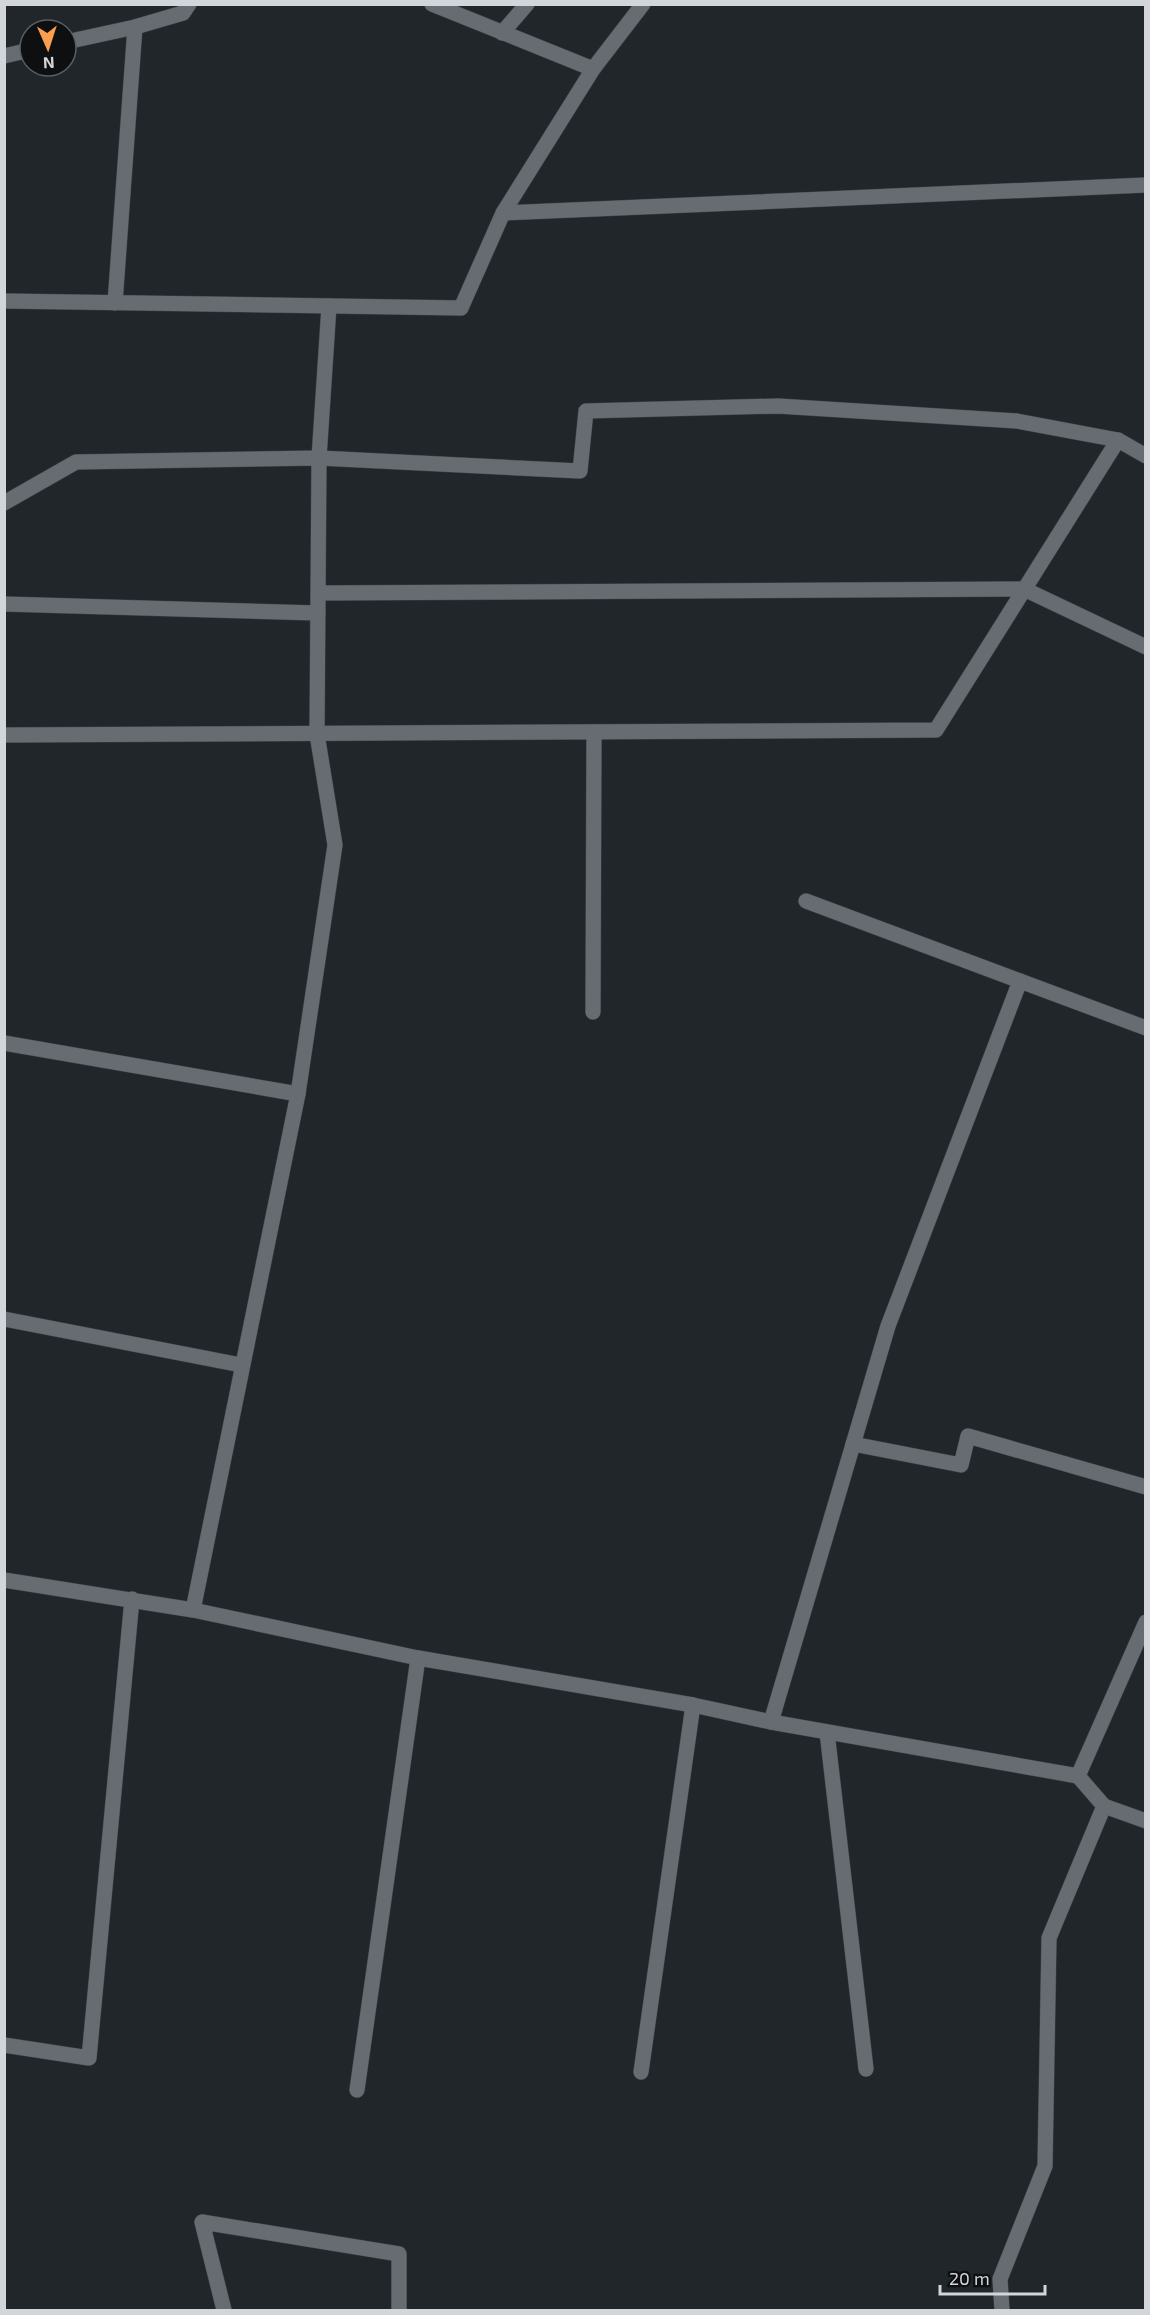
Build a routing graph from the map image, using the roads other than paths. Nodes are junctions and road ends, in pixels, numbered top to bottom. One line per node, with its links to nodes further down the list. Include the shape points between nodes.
1 (189, 4): 5 (street, via 183,13)
2 (432, 4): 6 (street)
3 (527, 4): 6 (street)
4 (643, 4): 8 (street)
5 (135, 27): 7 (street); 12 (street)
6 (502, 33): 8 (street)
7 (78, 39)
8 (593, 69): 10 (street)
9 (1146, 185): 10 (street)
10 (503, 213): 13 (street, via 462,308)
11 (4, 301): 12 (street)
12 (115, 303): 13 (street)
13 (329, 306): 16 (street)
14 (1118, 440): 15 (street); 16 (street, via 1017,421 778,406 586,411 580,471); 18 (street)
15 (1146, 456)
16 (319, 458): 17 (street, via 75,462); 19 (street)
17 (4, 503)
18 (1024, 589): 19 (street); 22 (street); 23 (street, via 936,730)
19 (318, 593): 21 (street)
20 (4, 604): 21 (street)
21 (318, 614): 24 (street)
22 (1146, 647)
23 (594, 732): 24 (street); 28 (street)
24 (317, 734): 25 (street); 31 (street, via 335,845)
25 (4, 735)
26 (806, 901): 27 (street)
27 (1020, 981): 29 (street); 34 (street, via 888,1326)
28 (593, 1012)
29 (1146, 1028)
30 (4, 1043): 31 (street)
31 (297, 1094): 33 (street)
32 (4, 1319): 33 (street)
33 (241, 1365): 38 (street)
34 (853, 1444): 35 (street, via 961,1465 968,1436); 42 (street)
35 (1146, 1487)
36 (4, 1580): 37 (street)
37 (132, 1599): 38 (street); 47 (street, via 89,2058)
38 (193, 1610): 40 (street)
39 (1146, 1622): 44 (street)
40 (418, 1658): 41 (street); 50 (street)
41 (693, 1705): 42 (street); 49 (street)
42 (771, 1722): 43 (street)
43 (826, 1732): 44 (street); 48 (street)
44 (1078, 1776): 45 (street)
45 (1104, 1806): 46 (street); 53 (street, via 1049,1938 1045,2166 1000,2279)
46 (1146, 1821)
47 (4, 2045)
48 (866, 2069)
49 (641, 2072)
50 (357, 2090)
51 (224, 2310): 52 (street, via 202,2222 399,2254)
52 (399, 2310)
53 (1002, 2310)

